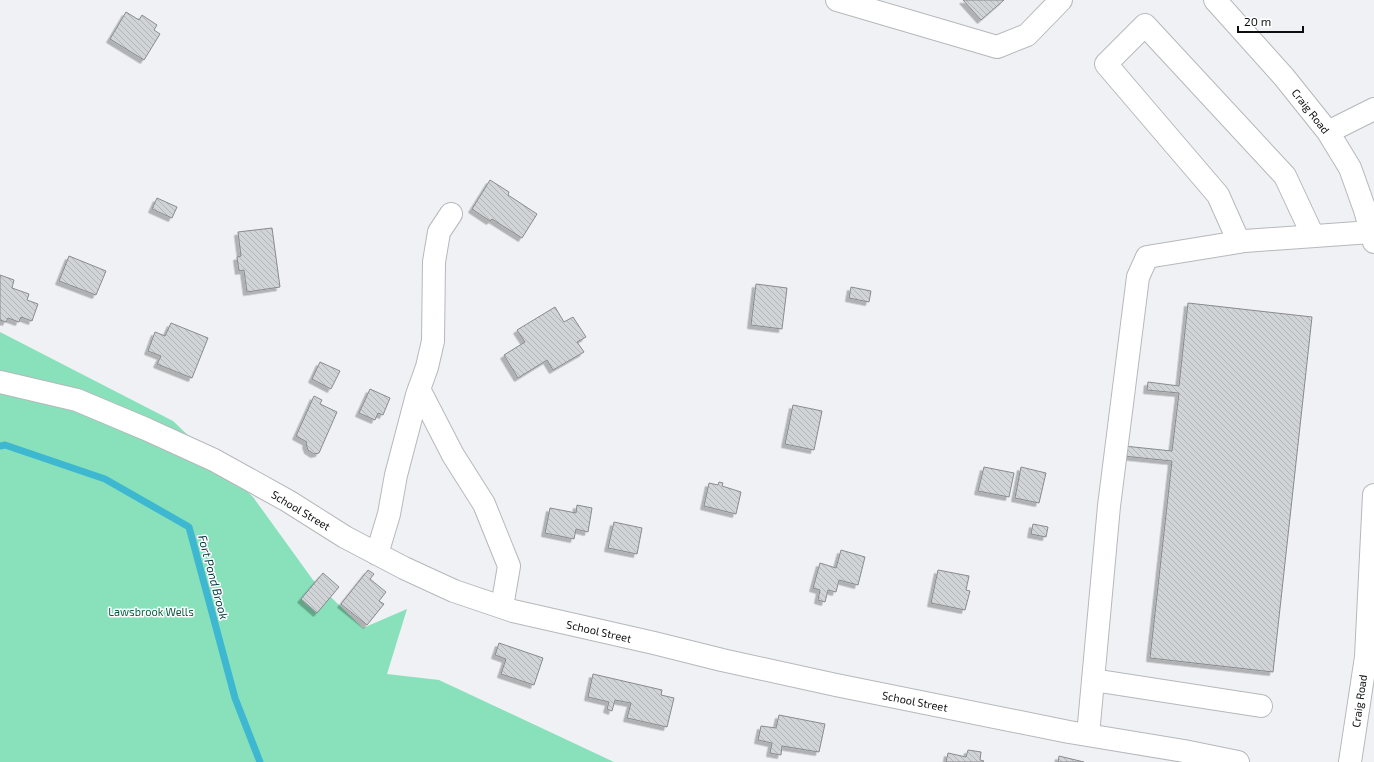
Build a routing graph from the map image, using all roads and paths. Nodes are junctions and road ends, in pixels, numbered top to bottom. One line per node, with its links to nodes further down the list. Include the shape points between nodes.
1 (837, 0): 5 (street)
2 (878, 0): 5 (street)
3 (1061, 0): 5 (street, via 1027,35 997,47)
4 (1215, 0): 7 (street, Craig Road, via 1284,77)
5 (893, 17)
6 (1374, 109): 7 (street)
7 (1328, 132): 10 (street, Craig Road, via 1350,168)
8 (451, 214): 13 (street, via 439,232 434,262 433,341)
9 (1313, 236): 10 (street); 11 (street); 11 (street, via 1285,176 1145,25 1106,64 1218,194)
10 (1373, 237)
11 (1239, 242): 18 (street, via 1147,258 1138,277 1109,506)
12 (0, 382): 16 (street, School Street, via 77,400 214,460)
13 (419, 389): 16 (street); 17 (street, via 453,455 484,504 509,566)
14 (1374, 495): 15 (street, Craig Road)
15 (1374, 517): 22 (street, Craig Road, via 1366,657)
16 (377, 554): 17 (street, School Street, via 454,591)
17 (502, 607): 20 (street, School Street, via 836,685)
18 (1093, 680): 19 (street); 20 (street)
19 (1261, 706)
20 (1088, 735): 21 (street, School Street)
21 (1238, 762)
22 (1350, 762)

